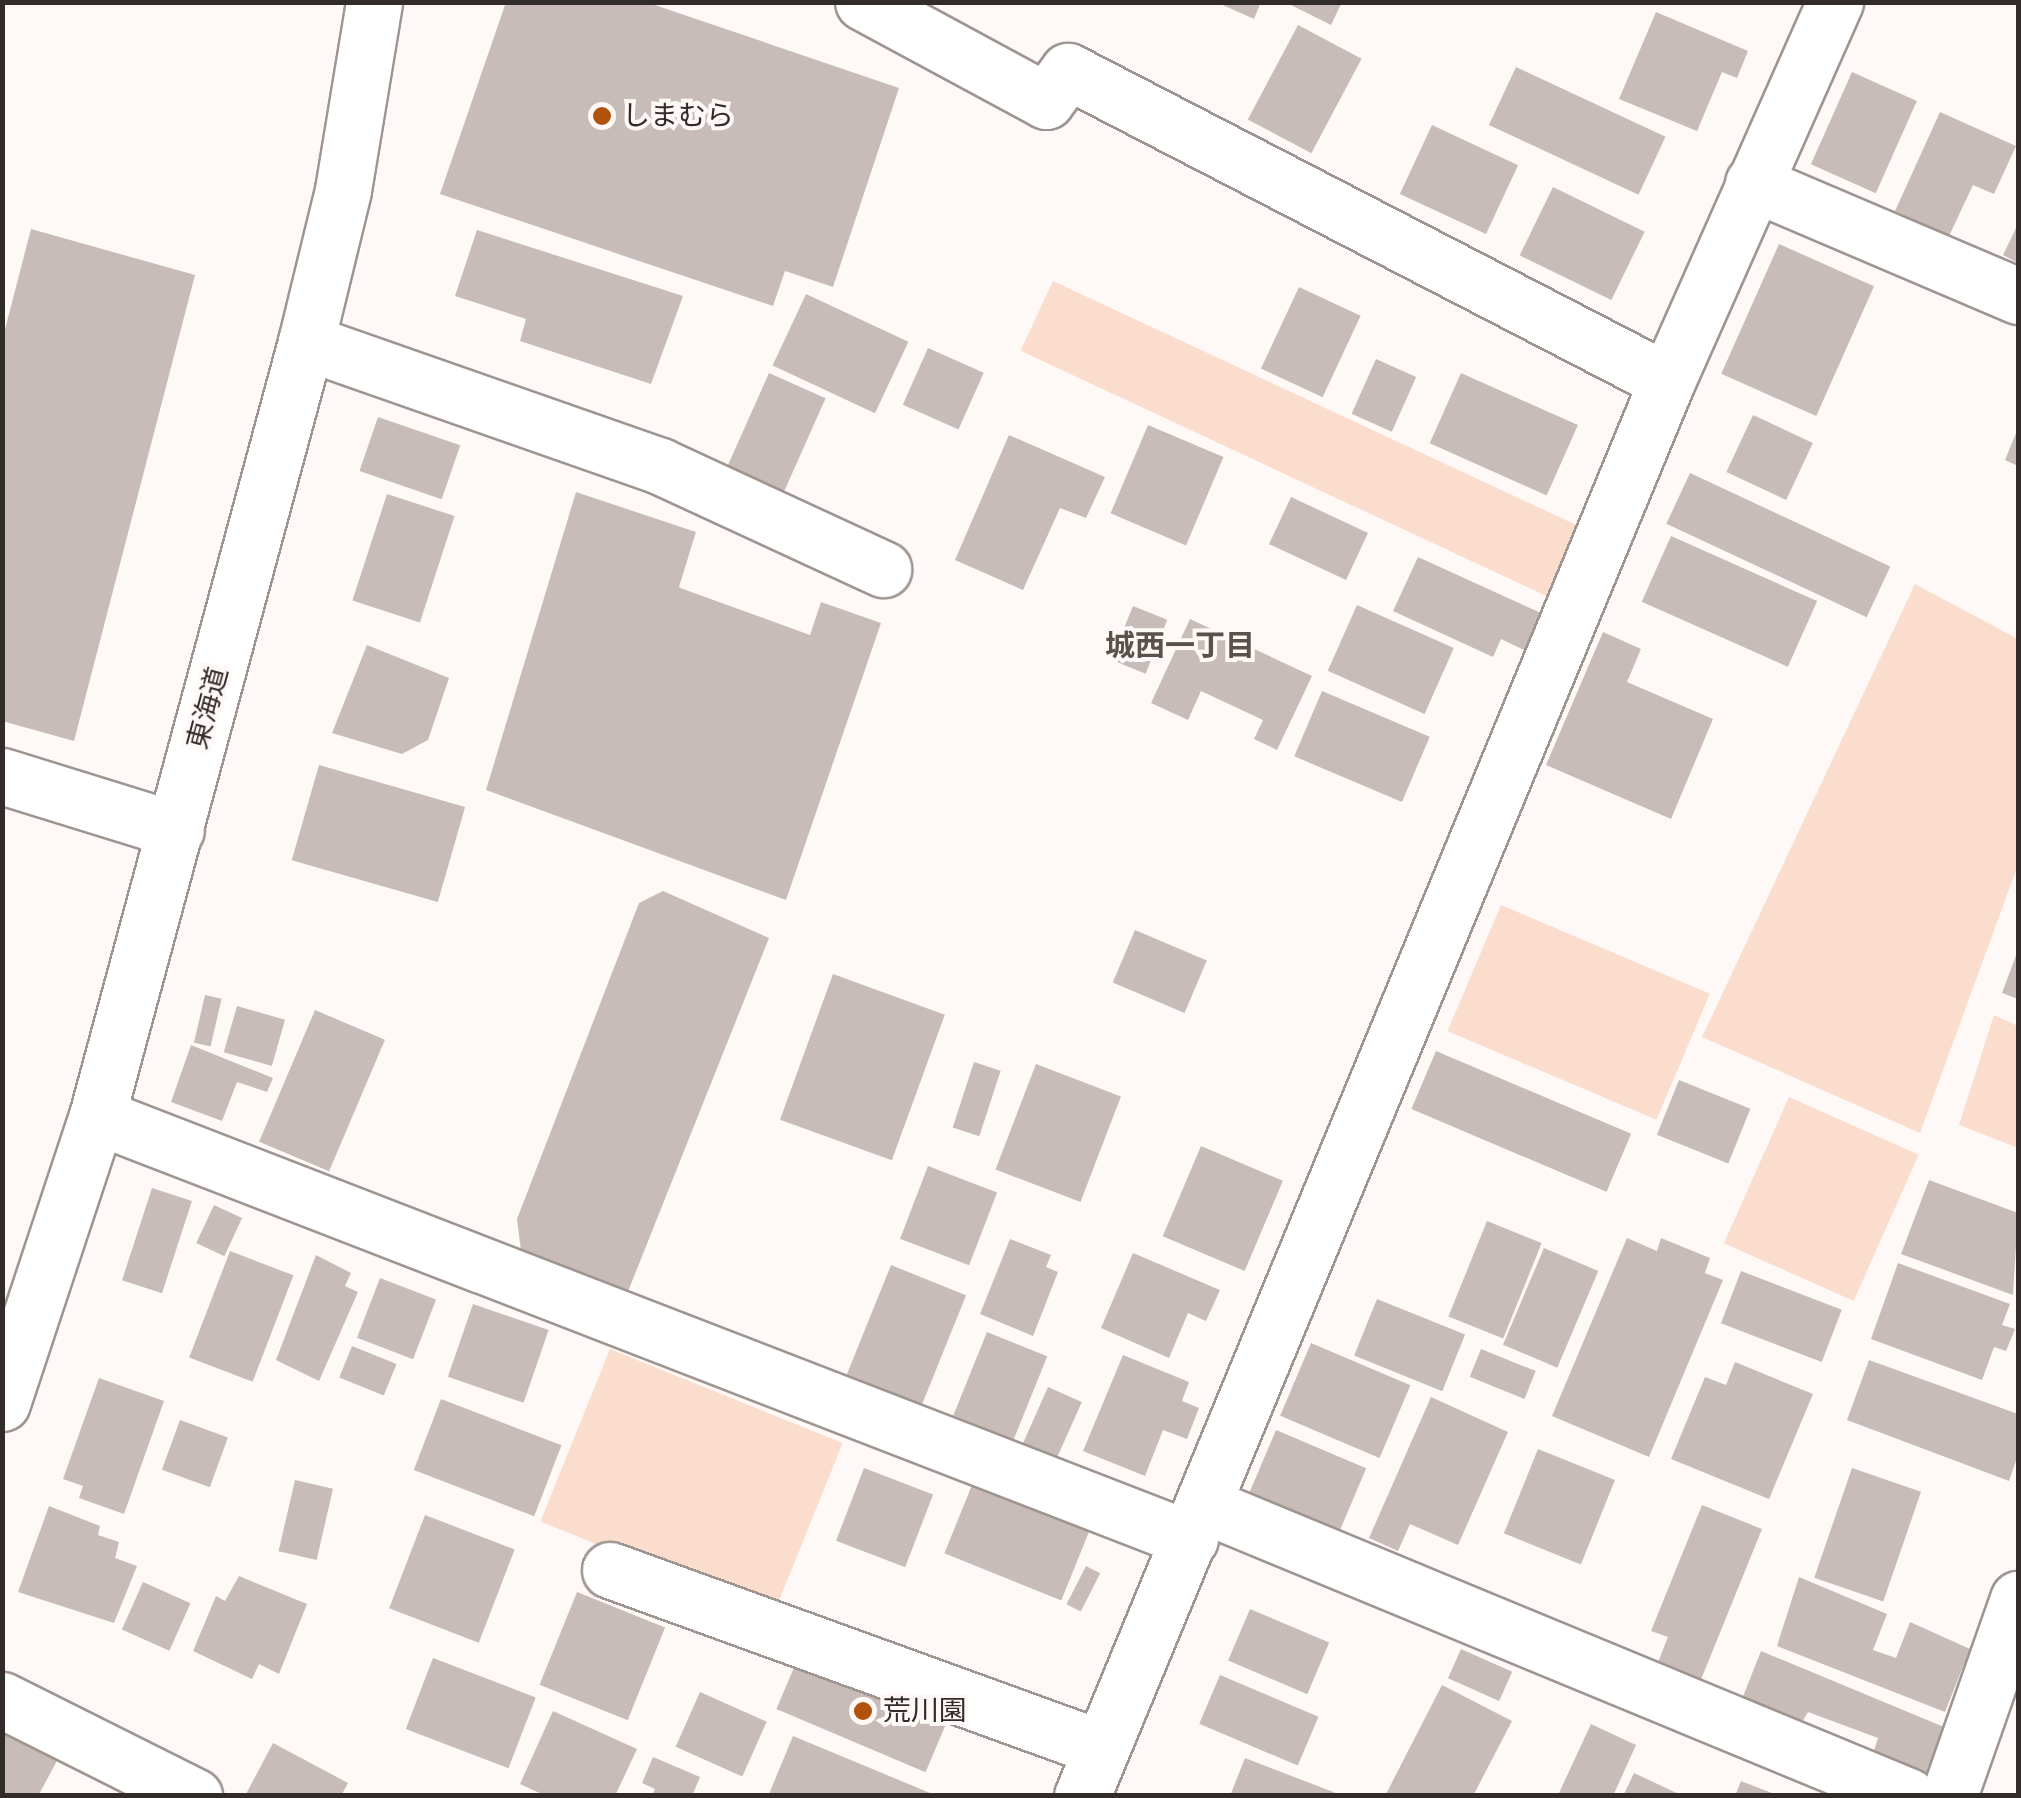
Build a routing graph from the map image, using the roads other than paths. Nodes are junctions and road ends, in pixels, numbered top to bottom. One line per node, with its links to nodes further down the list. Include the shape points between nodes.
1 (374, 2): 6 (street, 東海道, via 342,190)
2 (863, 2): 7 (street, via 1046,101 1068,71)
3 (1835, 2): 4 (street)
4 (1753, 182): 5 (street); 7 (street)
5 (2018, 296)
6 (306, 342): 8 (street, via 660,466); 10 (street, 東海道)
7 (1667, 381): 13 (street)
8 (883, 569)
9 (2, 776): 10 (street)
10 (176, 830): 11 (street, 東海道)
11 (97, 1116): 12 (street, 東海道); 13 (street)
12 (2, 1403)
13 (1197, 1522): 17 (street); 19 (street)
14 (610, 1570): 17 (street)
15 (2018, 1599): 20 (street)
16 (2, 1700): 18 (street)
17 (1092, 1772)
18 (194, 1796)
19 (1908, 1796)
20 (1949, 1796)

